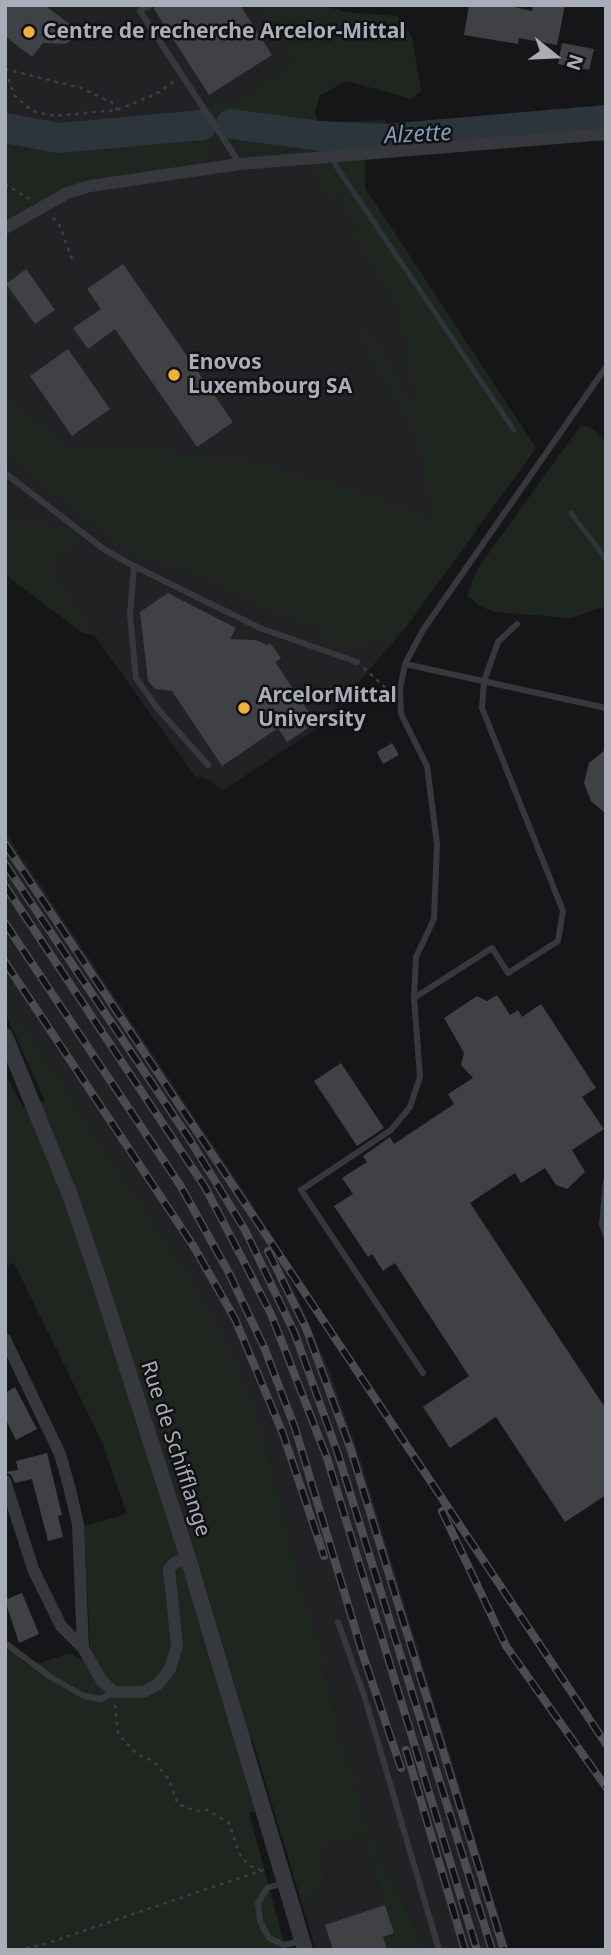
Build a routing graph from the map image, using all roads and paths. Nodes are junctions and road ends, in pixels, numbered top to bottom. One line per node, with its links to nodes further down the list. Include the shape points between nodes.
1 (150, 5): 3 (lane, via 141,11)
2 (5, 70): 4 (path, via 81,88 113,103); 4 (path, via 15,96 32,111 55,116)
3 (182, 75): 4 (path, via 156,94); 6 (lane)
4 (117, 110)
5 (606, 134): 6 (street)
6 (240, 164): 7 (street, via 90,186 67,193)
7 (5, 228)
8 (606, 368): 13 (lane, via 423,630)
9 (5, 473): 10 (lane, via 105,550)
10 (134, 566): 12 (lane, via 260,628); 17 (lane, via 130,614 136,678)
11 (517, 624): 14 (lane, via 498,642)
12 (356, 662): 15 (path)
13 (405, 664): 14 (lane); 15 (lane)
14 (484, 681): 16 (lane); 18 (lane, via 482,708 563,911 558,941 508,973 492,948)
15 (400, 702): 18 (lane, via 401,715 427,766 437,844 434,919 416,957)
16 (606, 708)
17 (208, 765)
18 (414, 998): 23 (lane, via 419,1077 410,1107 391,1130 301,1190)
19 (5, 1036): 25 (street, Rue de Schifflange, via 70,1195)
20 (606, 1181): 21 (lane, via 602,1224)
21 (606, 1236)
22 (5, 1339): 28 (street, via 60,1454 69,1486 78,1524)
23 (422, 1373)
24 (5, 1480): 28 (street, via 33,1569 61,1626)
25 (188, 1558): 29 (street, via 169,1569 177,1646 170,1669 158,1684 143,1692); 30 (street, Rue de Schifflange)
26 (338, 1622): 33 (lane)
27 (5, 1643): 29 (lane, via 84,1696 101,1699)
28 (83, 1648): 29 (street)
29 (114, 1692): 32 (path, via 118,1734 168,1778 178,1804 212,1812 229,1823 239,1853 248,1865 260,1870)
30 (285, 1882): 31 (street, Rue de Schifflange); 31 (lane, via 267,1888 258,1903 260,1922 269,1938 284,1945)
31 (303, 1945)
32 (18, 1950)
33 (439, 1950)

